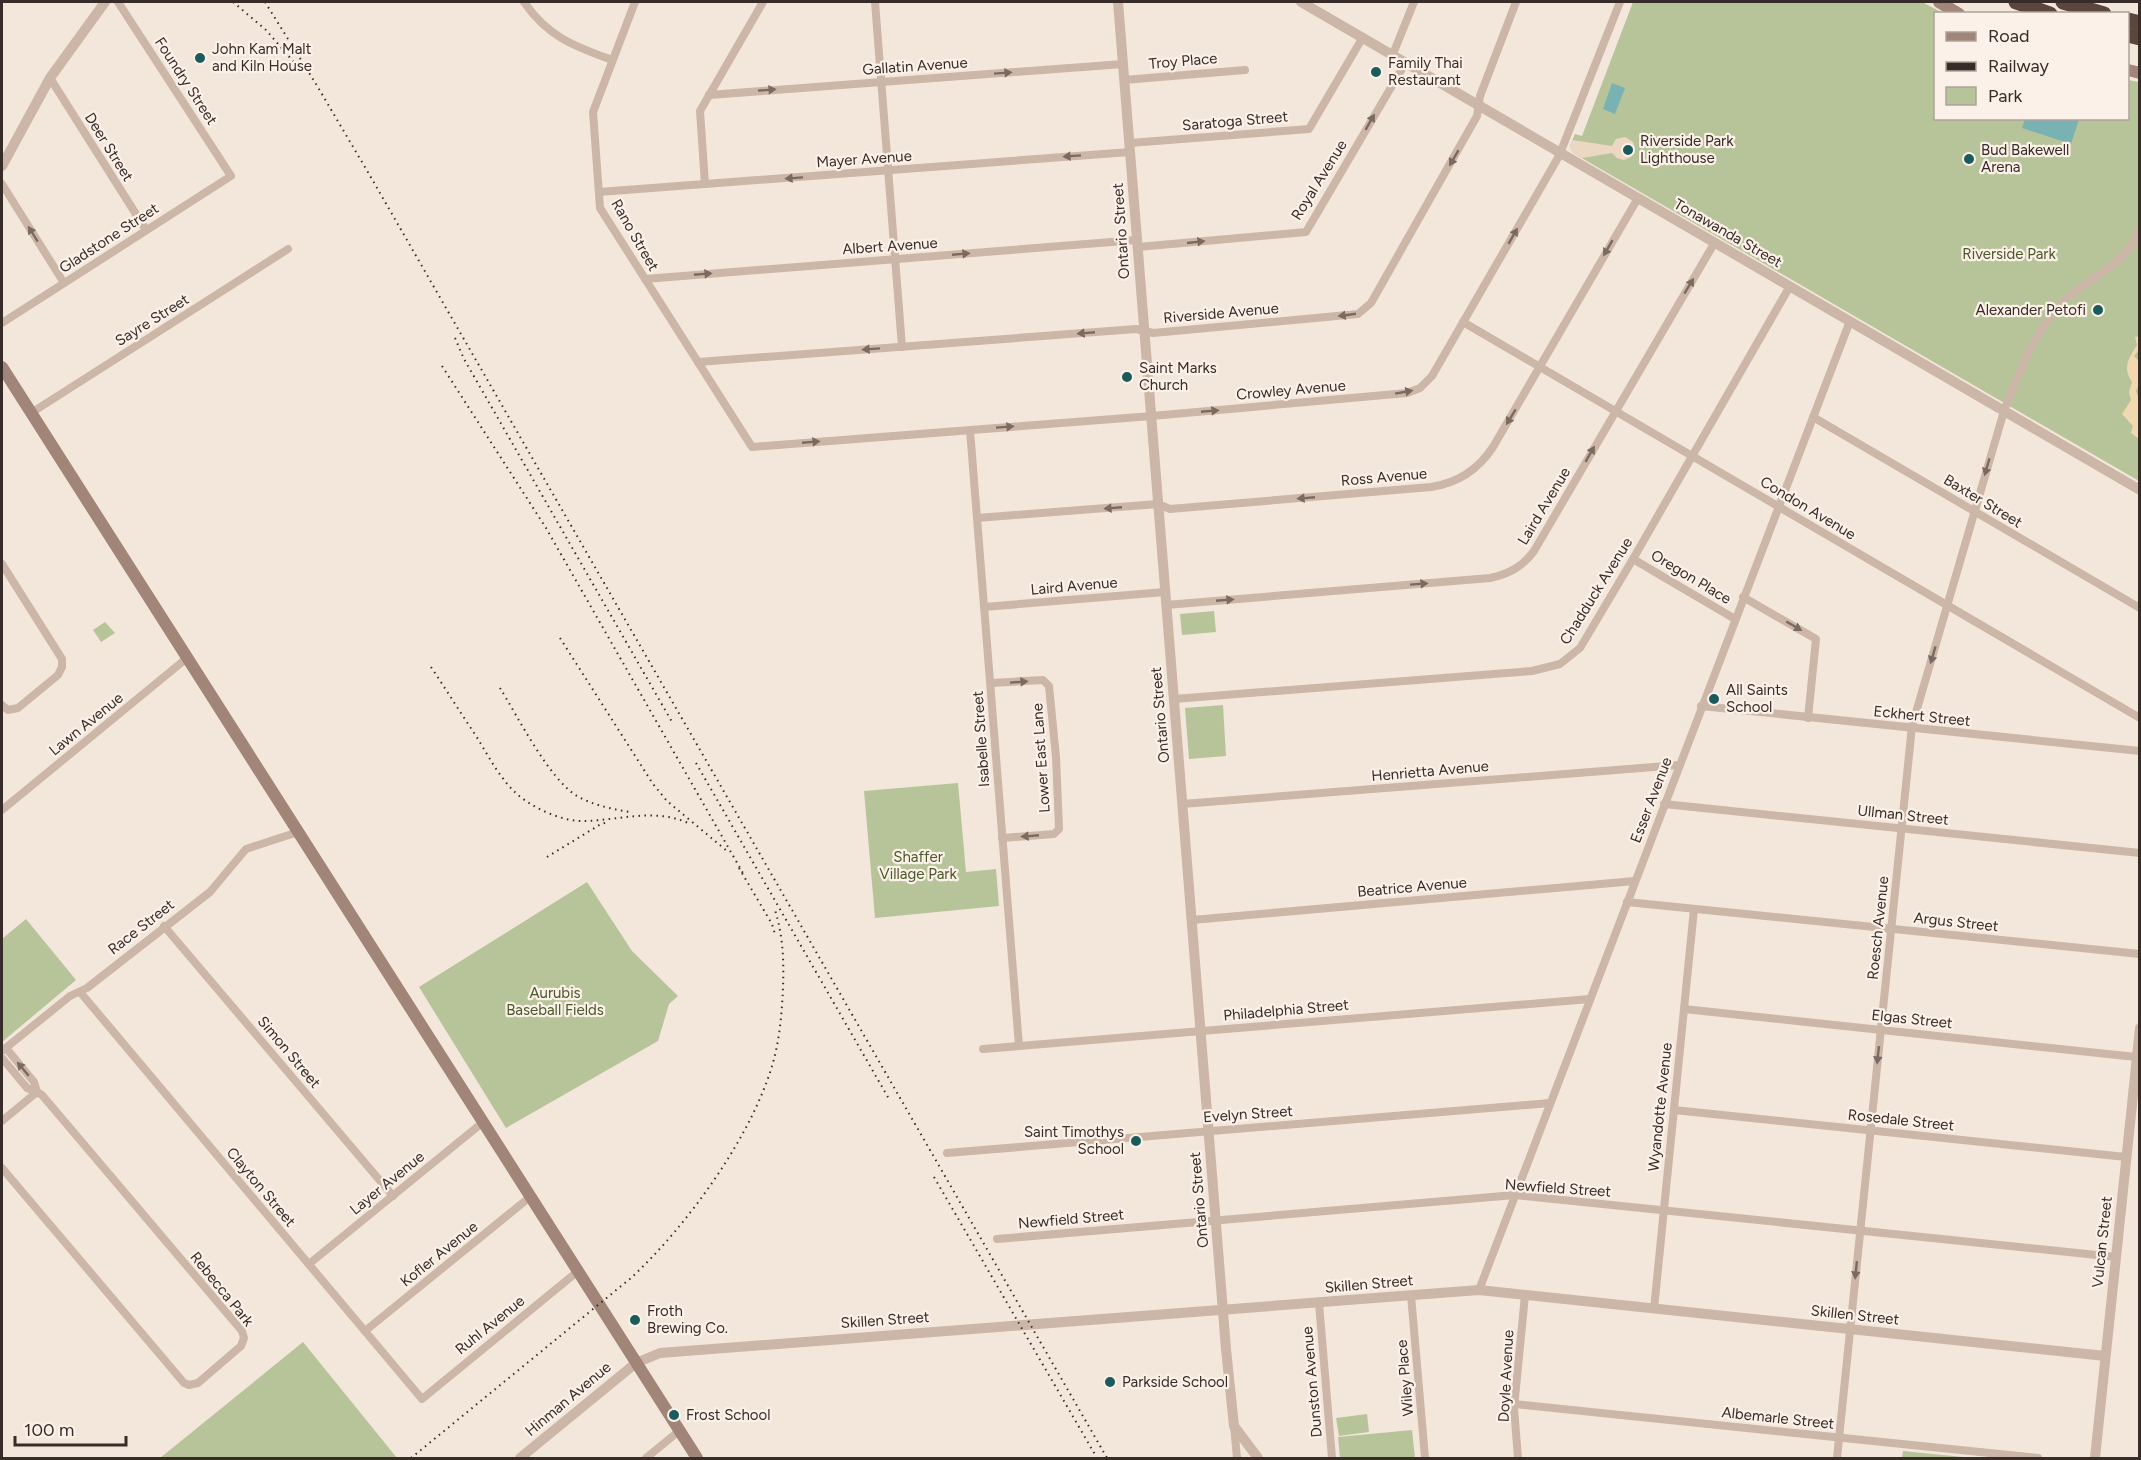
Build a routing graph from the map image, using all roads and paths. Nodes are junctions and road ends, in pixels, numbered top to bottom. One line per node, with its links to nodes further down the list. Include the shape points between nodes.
1 (105, 2): 24 (street)
2 (118, 2): 33 (street, Foundry Street)
3 (524, 2): 20 (street, via 561,39)
4 (635, 2): 20 (street, Rano Street)
5 (763, 2): 27 (street)
6 (875, 2): 26 (street)
7 (1118, 2): 22 (street, Ontario Street)
8 (1414, 2): 19 (street)
9 (1516, 2): 28 (street, Riverside Avenue)
10 (1620, 2): 30 (street, Crowley Avenue)
11 (1939, 2): 15 (main road)
12 (2016, 2): 16 (highway)
13 (2063, 2): 17 (highway)
14 (1308, 3): 18 (street, Tonawanda Street)
15 (1956, 12)
16 (2044, 12)
17 (2097, 12)
18 (1363, 37): 19 (street, Tonawanda Street); 29 (street, Saratoga Street, via 1309,129)
19 (1393, 54): 21 (street, Tonawanda Street)
20 (612, 60): 36 (street, Rano Street, via 592,112)
21 (1406, 62): 28 (street, Tonawanda Street); 41 (street, Royal Avenue, one-way to 21, via 1306,232)
22 (1123, 64): 25 (street, Ontario Street); 26 (street, Gallatin Avenue, one-way to 22)
23 (1245, 70): 25 (street, Troy Place)
24 (50, 78): 31 (street); 39 (street, Deer Street)
25 (1124, 80): 29 (street, Ontario Street)
26 (880, 83): 27 (street, Gallatin Avenue, one-way to 26); 32 (street)
27 (709, 94): 35 (street, via 699,111)
28 (1479, 105): 30 (street, Tonawanda Street); 50 (street, Riverside Avenue, one-way to 50, via 1477,116 1365,310 1352,315)
29 (1130, 147): 32 (street, Mayer Avenue, one-way to 32); 41 (street, Ontario Street)
30 (1561, 152): 37 (street, Tonawanda Street); 48 (street, Crowley Avenue, one-way to 30)
31 (2, 166)
32 (888, 170): 35 (street, Mayer Avenue, one-way to 35); 43 (street)
33 (231, 176): 39 (street, Gladstone Street)
34 (2, 184): 45 (street, one-way to 34)
35 (705, 184): 36 (street, Mayer Avenue)
36 (599, 192): 44 (street, Rano Street, via 600,208)
37 (1638, 198): 40 (street, Tonawanda Street); 53 (street, Ross Avenue, one-way to 53)
38 (2139, 228): 56 (street, Roesch Avenue, via 2136,238 2111,267 2054,312 2022,365)
39 (146, 230): 45 (street, Gladstone Street)
40 (1715, 242): 46 (street, Tonawanda Street); 55 (street, Laird Avenue, one-way to 40)
41 (1137, 244): 43 (street, Albert Avenue, one-way to 41); 50 (street, Ontario Street)
42 (288, 249): 57 (street, Sayre Street)
43 (895, 260): 44 (street, Albert Avenue, one-way to 43); 51 (street)
44 (645, 279): 52 (street, Rano Street)
45 (64, 283): 49 (street, Gladstone Street)
46 (1790, 286): 47 (street, Tonawanda Street); 62 (street, Chadduck Avenue)
47 (1850, 321): 56 (street, Tonawanda Street); 59 (street, Esser Avenue)
48 (1463, 322): 53 (street, Condon Avenue); 58 (street, Crowley Avenue, one-way to 48, via 1407,393 1420,388 1432,376)
49 (2, 323)
50 (1144, 331): 51 (street, Riverside Avenue, one-way to 51); 58 (street, Ontario Street)
51 (902, 347): 52 (street, Riverside Avenue, one-way to 52)
52 (698, 362): 60 (street, Rano Street)
53 (1540, 366): 55 (street, Condon Avenue); 64 (street, Ross Avenue, one-way to 64, via 1487,457 1452,483 1170,509)
54 (2, 367): 57 (main road)
55 (1616, 410): 62 (street, Condon Avenue); 72 (street, Laird Avenue, one-way to 55, via 1490,578 1510,572 1534,551)
56 (2004, 411): 63 (street, Tonawanda Street); 66 (street, Roesch Avenue, one-way to 66)
57 (31, 413): 77 (main road)
58 (1152, 416): 61 (street, Crowley Avenue, one-way to 58); 64 (street, Ontario Street)
59 (1813, 417): 65 (street, Esser Avenue); 66 (street, Baxter Street)
60 (740, 427): 61 (street, Crowley Avenue, one-way to 61, via 753,447)
61 (970, 430): 67 (street, Isabelle Street)
62 (1693, 456): 65 (street, Condon Avenue); 68 (street, Chadduck Avenue)
63 (2139, 490)
64 (1158, 504): 67 (street, Ross Avenue, one-way to 67); 70 (street, Ontario Street)
65 (1778, 506): 71 (street, Esser Avenue); 73 (street, Condon Avenue)
66 (1974, 512): 73 (street, Roesch Avenue); 75 (street, Baxter Street)
67 (977, 518): 74 (street, Isabelle Street)
68 (1633, 559): 76 (street, Oregon Place); 79 (street, Chadduck Avenue, via 1580,648 1554,667)
69 (2, 564): 80 (street, via 62,659 61,671 18,708 8,710)
70 (1165, 592): 72 (street, Ontario Street); 74 (street, Laird Avenue)
71 (1743, 597): 76 (street, Esser Avenue); 82 (street, one-way to 82, via 1816,639)
72 (1166, 605): 79 (street, Ontario Street)
73 (1947, 606): 83 (street, Condon Avenue); 84 (street, Roesch Avenue, one-way to 84)
74 (984, 607): 78 (street, Isabelle Street)
75 (2139, 608)
76 (1735, 619): 81 (street, Esser Avenue)
77 (187, 658): 89 (street, Lawn Avenue); 91 (main road)
78 (991, 683): 92 (street, Isabelle Street); 92 (street, Lower East Lane, one-way to 92, via 1047,682 1056,757 1060,826 1057,832)
79 (1174, 699): 87 (street, Ontario Street)
80 (2, 705)
81 (1701, 706): 82 (street, Eckhert Street); 86 (street, Esser Avenue)
82 (1808, 718): 84 (street, Eckhert Street)
83 (2139, 718)
84 (1912, 728): 85 (street, Eckhert Street); 90 (street, Roesch Avenue)
85 (2139, 751)
86 (1679, 765): 87 (street, Henrietta Avenue); 88 (street, Esser Avenue)
87 (1182, 804): 97 (street, Ontario Street)
88 (1664, 804): 90 (street, Ullman Street); 94 (street, Esser Avenue)
89 (2, 810)
90 (1902, 829): 93 (street, Ullman Street); 99 (street, Roesch Avenue)
91 (298, 832): 98 (street, Race Street, via 246,849 210,892); 116 (main road)
92 (1002, 838): 107 (street, Isabelle Street)
93 (2139, 853)
94 (1635, 881): 95 (street, Esser Avenue); 97 (street, Beatrice Avenue)
95 (1627, 902): 96 (street, Argus Street); 102 (street, Esser Avenue)
96 (1694, 909): 99 (street, Argus Street); 103 (street, Wyandotte Avenue)
97 (1192, 920): 106 (street, Ontario Street)
98 (164, 926): 101 (street, Race Street); 123 (street, Simon Street)
99 (1892, 929): 100 (street, Argus Street); 105 (street, Roesch Avenue)
100 (2139, 954)
101 (80, 992): 109 (street, Race Street); 130 (street, Clayton Street)
102 (1590, 999): 106 (street, Philadelphia Street); 113 (street, Esser Avenue)
103 (1684, 1010): 105 (street, Elgas Street); 114 (street, Wyandotte Avenue)
104 (2139, 1028): 110 (street, Vulcan Street)
105 (1881, 1029): 110 (street, Elgas Street); 117 (street, Roesch Avenue, one-way to 117)
106 (1200, 1030): 107 (street, Philadelphia Street); 118 (street, Ontario Street)
107 (1019, 1046): 108 (street, Philadelphia Street)
108 (983, 1049)
109 (4, 1050): 112 (street, Rebecca Park, one-way to 109, via 34,1082)
110 (2136, 1057): 120 (street, Vulcan Street)
111 (2, 1058): 112 (street, Rebecca Park, via 27,1088)
112 (37, 1092): 115 (street); 121 (street, Rebecca Park, via 242,1331 241,1346 198,1383 184,1383)
113 (1550, 1103): 118 (street, Evelyn Street); 122 (street, Esser Avenue)
114 (1674, 1110): 117 (street, Rosedale Street); 125 (street, Wyandotte Avenue)
115 (2, 1121)
116 (482, 1123): 123 (street, Layer Avenue); 124 (main road)
117 (1871, 1130): 120 (street, Rosedale Street); 127 (street, Roesch Avenue)
118 (1208, 1131): 119 (street, Evelyn Street); 126 (street, Ontario Street)
119 (947, 1153)
120 (2126, 1157): 129 (street, Vulcan Street)
121 (2, 1168)
122 (1515, 1195): 125 (street, Newfield Street); 126 (street, Newfield Street); 132 (street, Esser Avenue)
123 (393, 1196): 130 (street, Layer Avenue)
124 (530, 1197): 131 (main road); 139 (street, Kofler Avenue)
125 (1664, 1211): 127 (street, Newfield Street); 136 (street, Wyandotte Avenue)
126 (1216, 1221): 128 (street, Newfield Street); 137 (street, Ontario Street)
127 (1860, 1231): 129 (street, Newfield Street); 138 (street, Roesch Avenue, one-way to 138)
128 (997, 1239)
129 (2116, 1257): 140 (street, Vulcan Street)
130 (309, 1264): 139 (street, Clayton Street)
131 (577, 1272): 141 (main road); 142 (street, Ruhl Avenue)
132 (1479, 1290): 133 (street, Skillen Street); 134 (street, Skillen Street)
133 (1411, 1295): 135 (street, Skillen Street); 153 (street, Wiley Place)
134 (1525, 1295): 136 (street, Skillen Street); 143 (street, Doyle Avenue)
135 (1319, 1303): 137 (street, Skillen Street); 152 (street, Dunston Avenue)
136 (1654, 1309): 138 (street, Skillen Street)
137 (1223, 1310): 141 (street, Skillen Street, via 693,1350 651,1355); 144 (street, Ontario Street)
138 (1850, 1329): 140 (street, Skillen Street); 146 (street, Roesch Avenue)
139 (365, 1331): 142 (street, Clayton Street)
140 (2105, 1356): 157 (street, Vulcan Street)
141 (636, 1363): 145 (main road); 147 (street, Hinman Avenue)
142 (422, 1399)
143 (1514, 1404): 146 (street, Albemarle Street); 154 (street, Doyle Avenue)
144 (1234, 1426): 150 (street, Ontario Street); 151 (street)
145 (679, 1431): 148 (street); 149 (main road)
146 (1839, 1438): 155 (street, Roesch Avenue); 156 (street, Albemarle Street)
147 (520, 1458)
148 (646, 1458)
149 (697, 1458)
150 (1237, 1458)
151 (1258, 1458)
152 (1332, 1458)
153 (1425, 1458)
154 (1518, 1458)
155 (1837, 1458)
156 (2038, 1458)
157 (2095, 1458)

